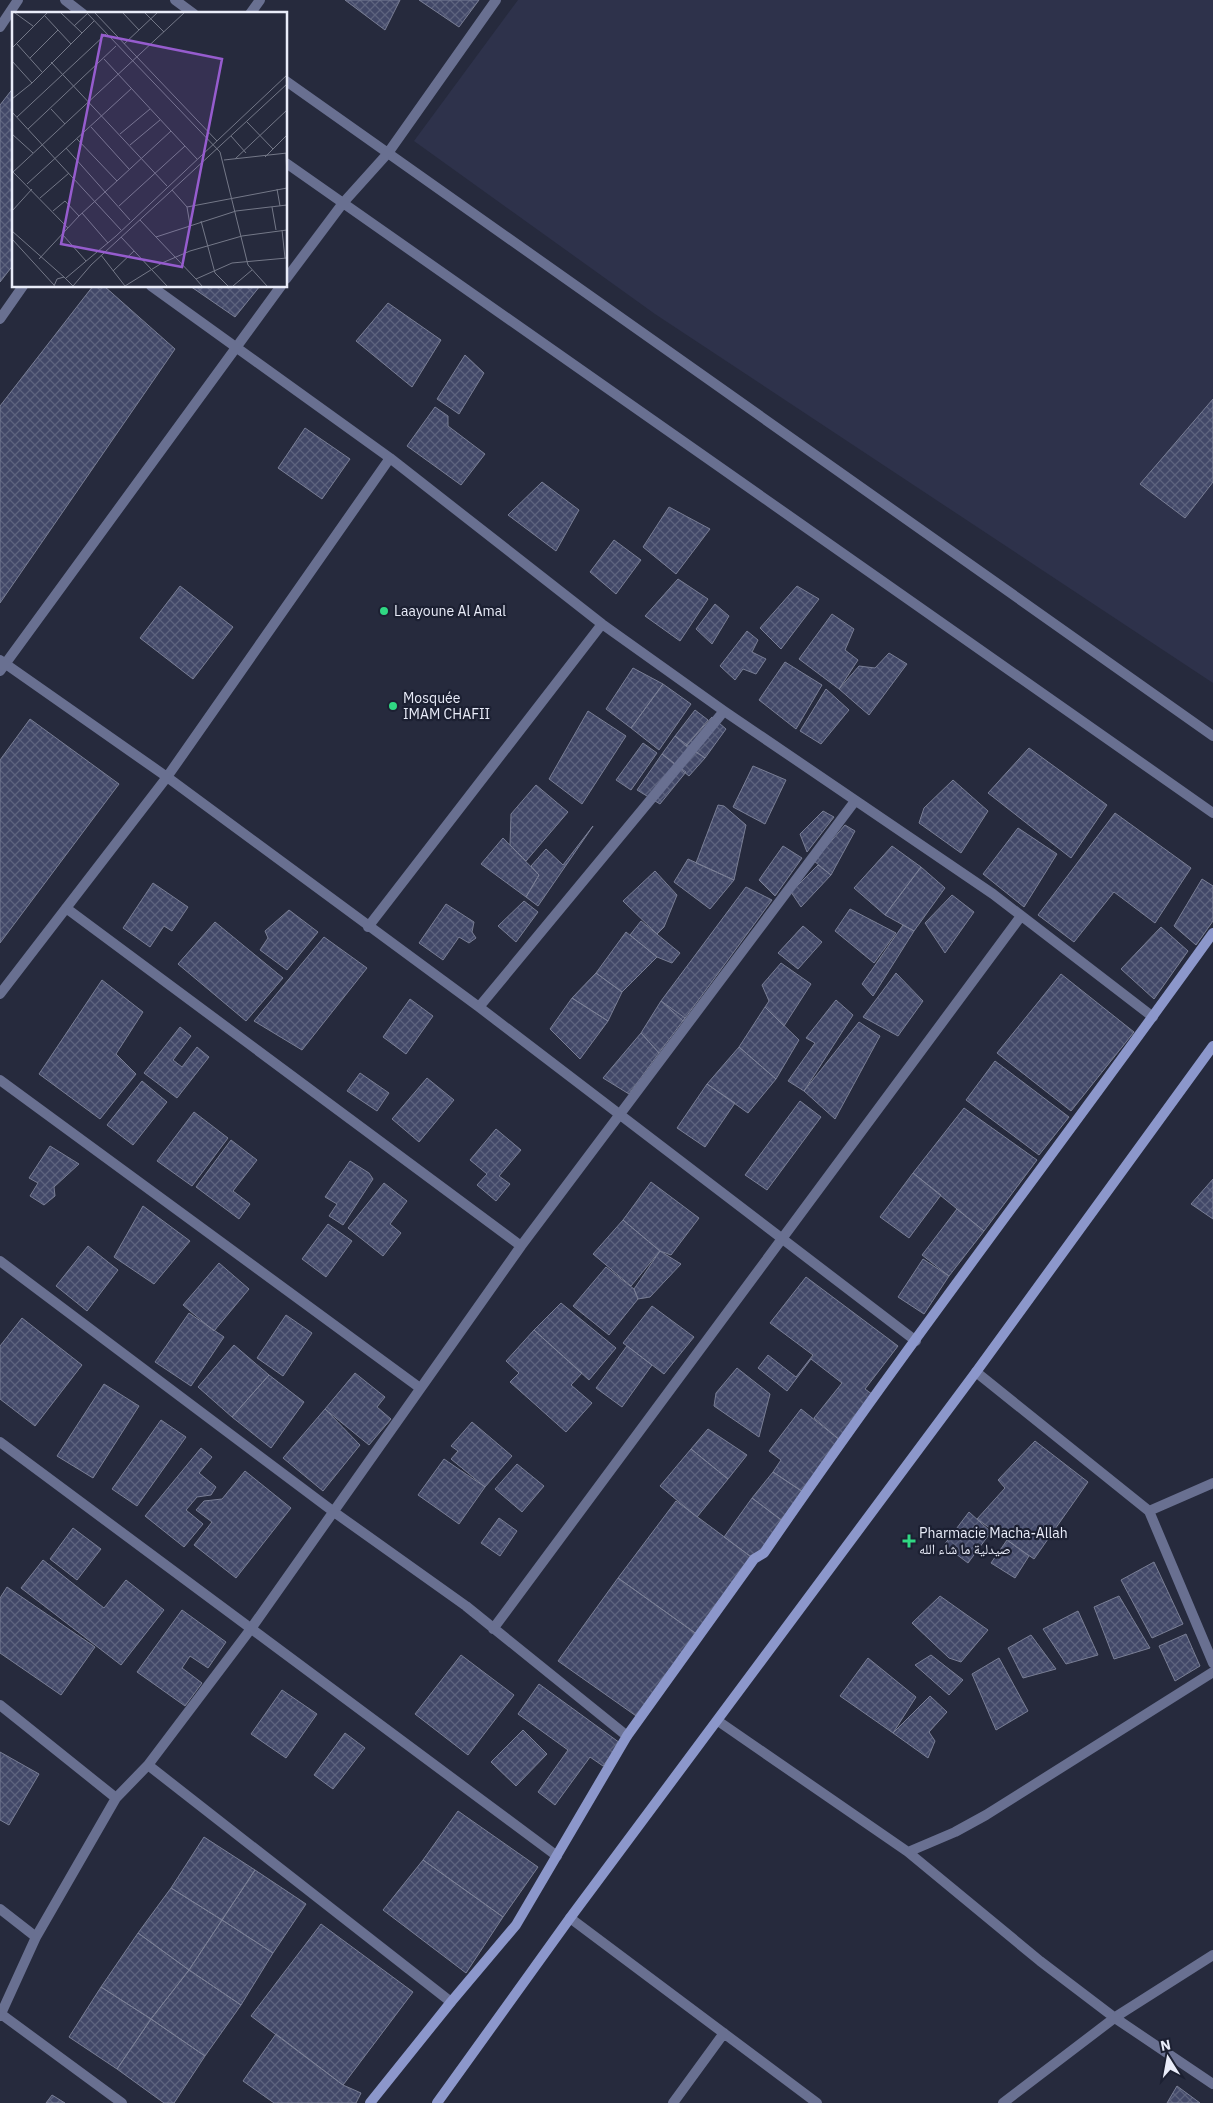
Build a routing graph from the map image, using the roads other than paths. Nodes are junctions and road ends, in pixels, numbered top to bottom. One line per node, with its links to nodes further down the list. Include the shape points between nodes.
1 (18, 0): 9 (street)
2 (65, 0): 6 (street)
3 (175, 0): 7 (street)
4 (260, 0): 8 (street)
5 (496, 0): 11 (street)
6 (80, 12)
7 (191, 12)
8 (251, 12)
9 (0, 26)
10 (288, 82): 11 (street)
11 (388, 153): 13 (street); 24 (street)
12 (288, 164): 13 (street)
13 (342, 203): 14 (street); 27 (street)
14 (288, 276)
15 (22, 288): 18 (street)
16 (154, 288): 19 (street)
17 (280, 288): 19 (street)
18 (0, 319)
19 (236, 346): 20 (street); 22 (street)
20 (390, 458): 21 (street); 25 (street)
21 (602, 624): 23 (street); 30 (street)
22 (2, 665): 25 (street)
23 (724, 711): 26 (street); 33 (street)
24 (1213, 736)
25 (167, 777): 28 (street); 30 (street)
26 (855, 801): 29 (street); 37 (street)
27 (1213, 813)
28 (66, 908): 32 (street); 39 (street)
29 (1021, 916): 34 (street); 38 (street)
30 (368, 927): 33 (street)
31 (1213, 933): 34 (street)
32 (0, 994)
33 (479, 1007): 37 (street)
34 (1153, 1017): 41 (street)
35 (1213, 1046): 42 (street)
36 (0, 1080): 43 (street)
37 (619, 1115): 38 (street); 39 (street)
38 (783, 1238): 41 (street); 48 (street)
39 (521, 1246): 43 (street)
40 (0, 1261): 47 (street)
41 (916, 1341): 54 (street, via 841,1441 764,1553 754,1559)
42 (976, 1372): 46 (street); 53 (street)
43 (420, 1388): 47 (street)
44 (0, 1442): 49 (street)
45 (1213, 1482): 46 (street)
46 (1149, 1511): 50 (street)
47 (334, 1512): 48 (street, via 466,1606); 49 (street)
48 (493, 1629): 54 (street)
49 (250, 1630): 55 (street); 58 (street)
50 (1213, 1663)
51 (1213, 1672): 57 (street, via 986,1815)
52 (0, 1704): 56 (street)
53 (718, 1721): 57 (street); 60 (street)
54 (627, 1736): 58 (street)
55 (148, 1764): 56 (street); 63 (street)
56 (116, 1798): 61 (street)
57 (908, 1852): 65 (street, via 1040,1962)
58 (557, 1856): 63 (street, via 516,1925)
59 (0, 1909): 61 (street)
60 (570, 1918): 66 (street); 70 (street)
61 (36, 1937): 64 (street)
62 (1213, 1955): 65 (street)
63 (451, 2002): 69 (street)
64 (1, 2015): 68 (street)
65 (1115, 2018): 67 (street); 73 (street)
66 (724, 2033): 71 (street); 72 (street)
67 (1213, 2084)
68 (122, 2103)
69 (370, 2103)
70 (437, 2103)
71 (673, 2103)
72 (817, 2103)
73 (1003, 2103)

